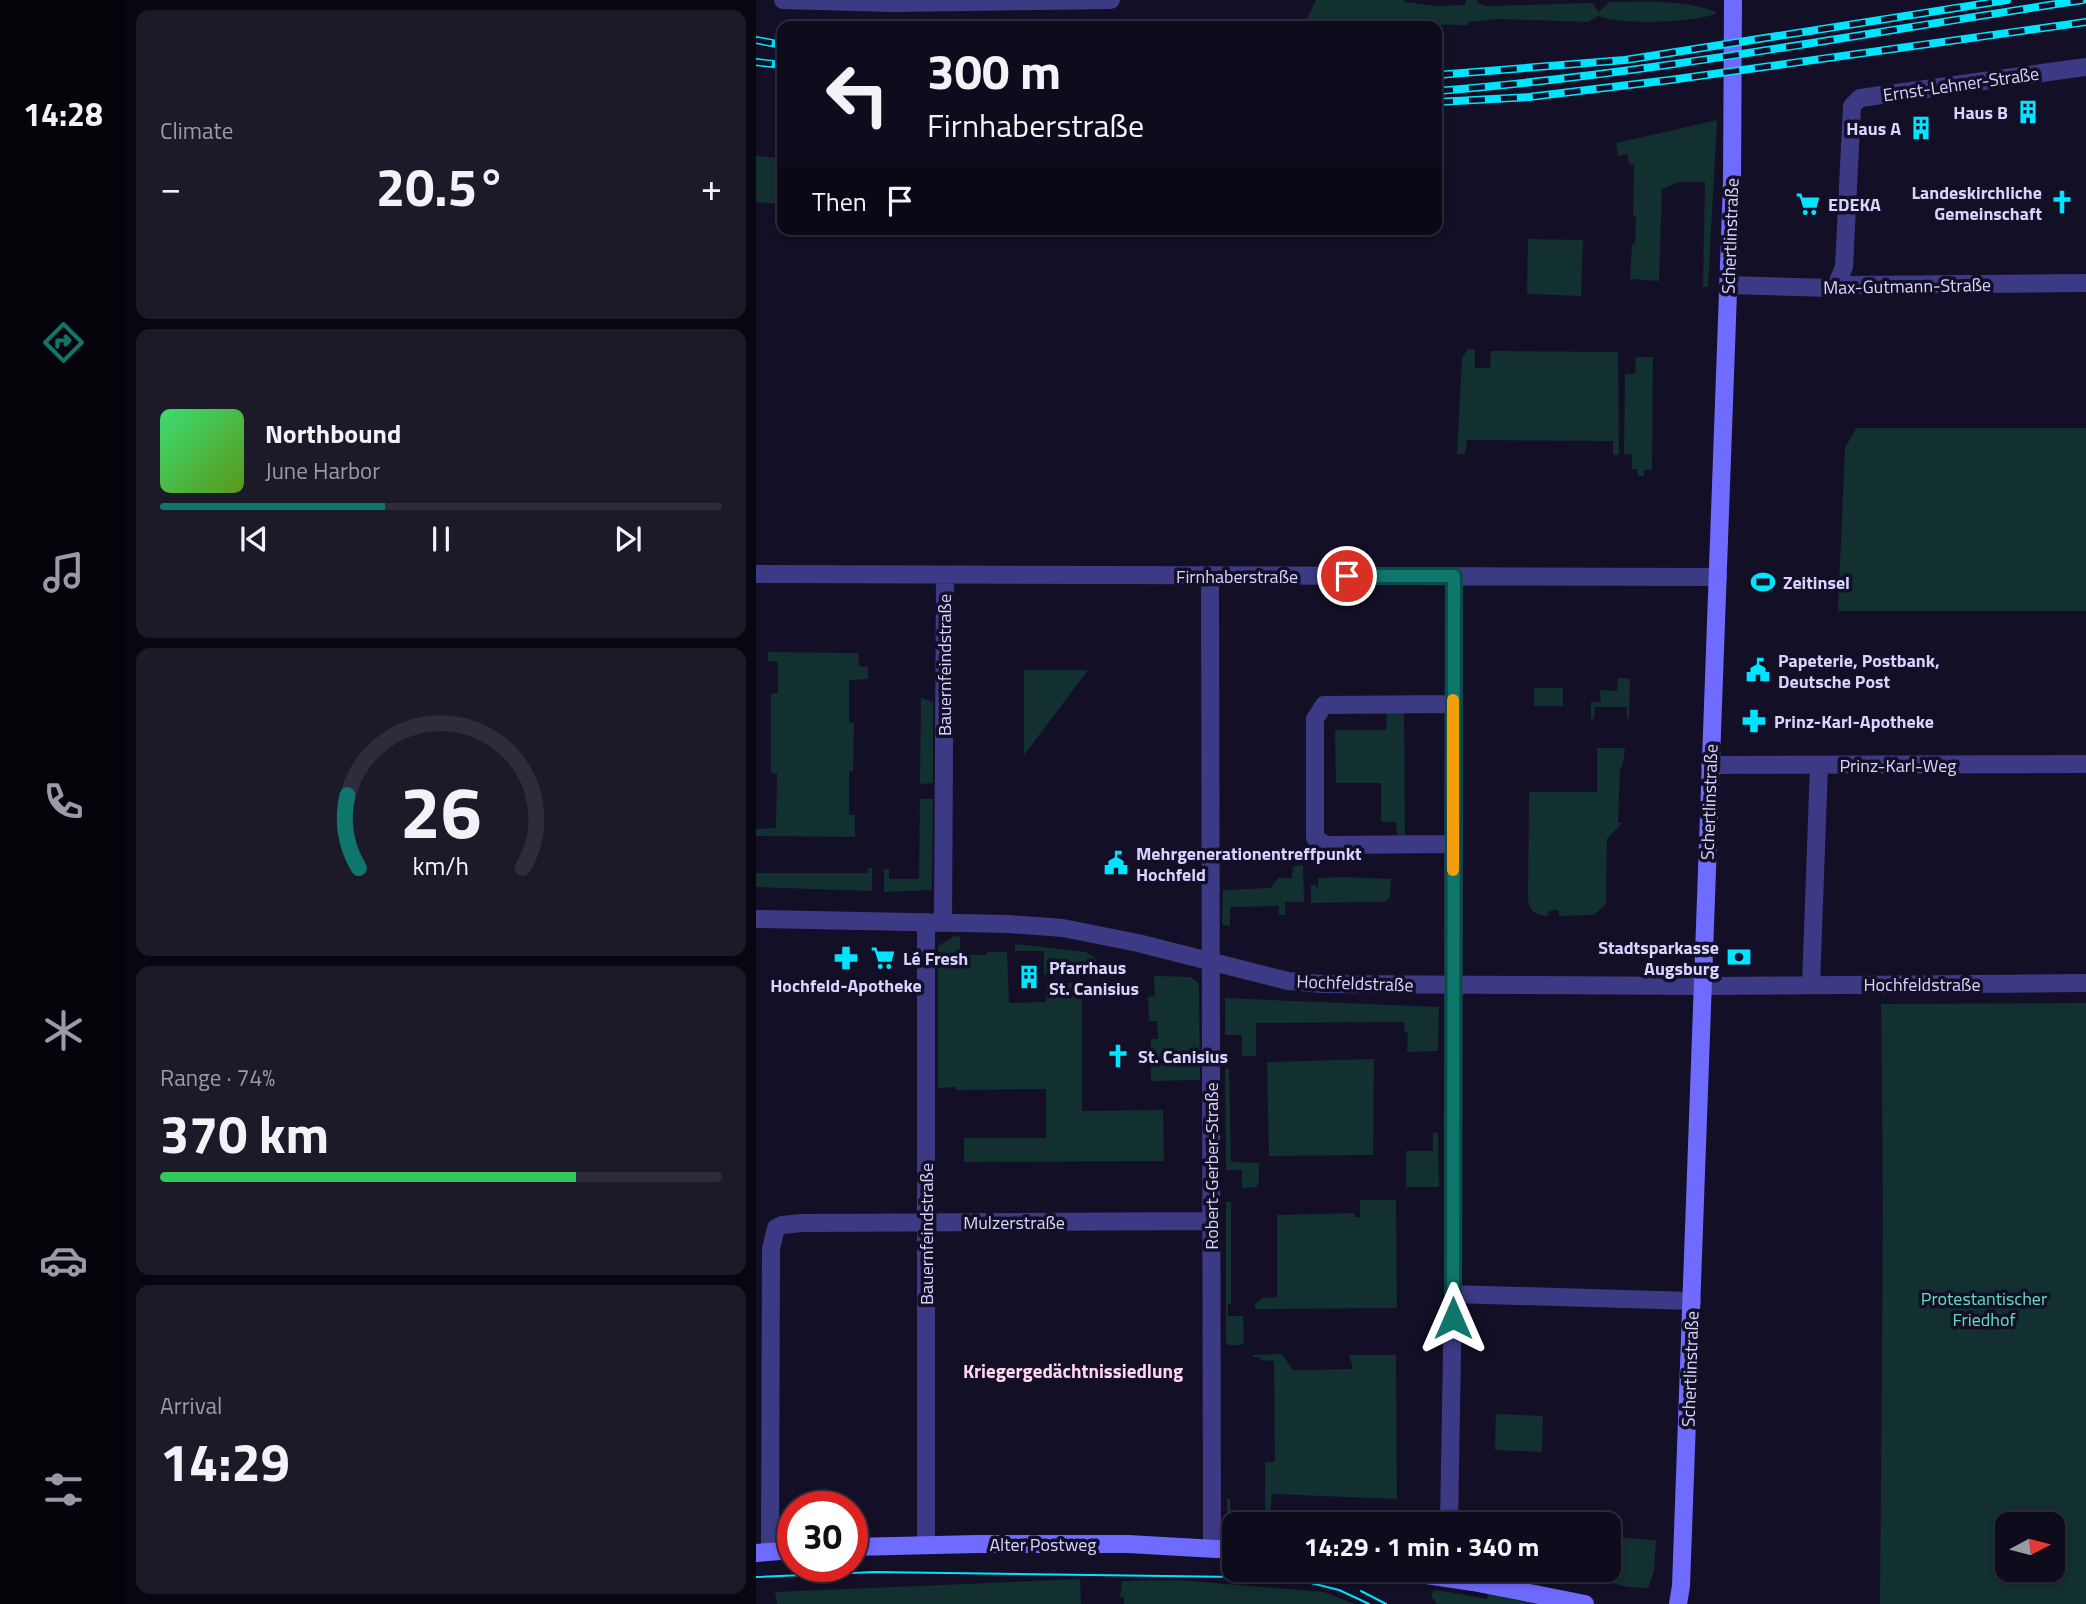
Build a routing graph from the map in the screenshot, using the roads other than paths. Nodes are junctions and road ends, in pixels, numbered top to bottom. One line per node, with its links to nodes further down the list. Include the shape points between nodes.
1 (783, 0): 2 (street)
2 (1111, 0)
3 (1733, 0): 6 (street, Schertlinstraße)
4 (2086, 67): 7 (street, Ernst-Lehner-Straße, via 1860,98 1852,106 1844,267)
5 (2086, 283): 7 (street, Max-Gutmann-Straße)
6 (1728, 285): 7 (street, Max-Gutmann-Straße); 12 (street, Schertlinstraße)
7 (1836, 286)
8 (756, 574): 10 (street, Firnhaberstraße)
9 (1210, 575): 10 (street, Firnhaberstraße); 11 (street, Firnhaberstraße); 20 (street, Robert-Gerber-Straße)
10 (944, 576): 19 (street, Bauernfeindstraße)
11 (1454, 576): 12 (street, Firnhaberstraße); 13 (street)
12 (1718, 577): 15 (street, Schertlinstraße)
13 (1453, 704): 17 (street); 17 (street, via 1324,705 1315,719 1314,809 1315,838 1326,845)
14 (2086, 764): 16 (street, Prinz-Karl-Weg)
15 (1710, 765): 16 (street, Prinz-Karl-Weg); 24 (street, Schertlinstraße)
16 (1819, 765): 23 (street)
17 (1453, 844): 22 (street)
18 (756, 919): 19 (street, Hochfeldstraße)
19 (934, 922): 20 (street, Hochfeldstraße, via 1063,928); 26 (street, Bauernfeindstraße)
20 (1210, 960): 22 (street, Hochfeldstraße, via 1288,981); 25 (street, Robert-Gerber-Straße)
21 (2086, 983): 23 (street, Hochfeldstraße)
22 (1452, 985): 24 (street, Hochfeldstraße); 27 (street)
23 (1811, 985): 24 (street, Hochfeldstraße)
24 (1704, 986): 28 (street, Schertlinstraße)
25 (1211, 1221): 26 (street, Mulzerstraße); 32 (street, Robert-Gerber-Straße)
26 (926, 1223): 30 (street, Bauernfeindstraße); 34 (street, Mulzerstraße, via 788,1223 776,1228 771,1249)
27 (1453, 1294): 28 (street); 29 (street)
28 (1692, 1301): 37 (street, Schertlinstraße)
29 (1449, 1512)
30 (926, 1545): 31 (street, Alter Postweg); 32 (street, Alter Postweg)
31 (868, 1547)
32 (1212, 1547): 33 (street, Alter Postweg)
33 (1222, 1548)
34 (763, 1552)
35 (1486, 1582): 36 (street)
36 (1585, 1604)
37 (1678, 1604)

